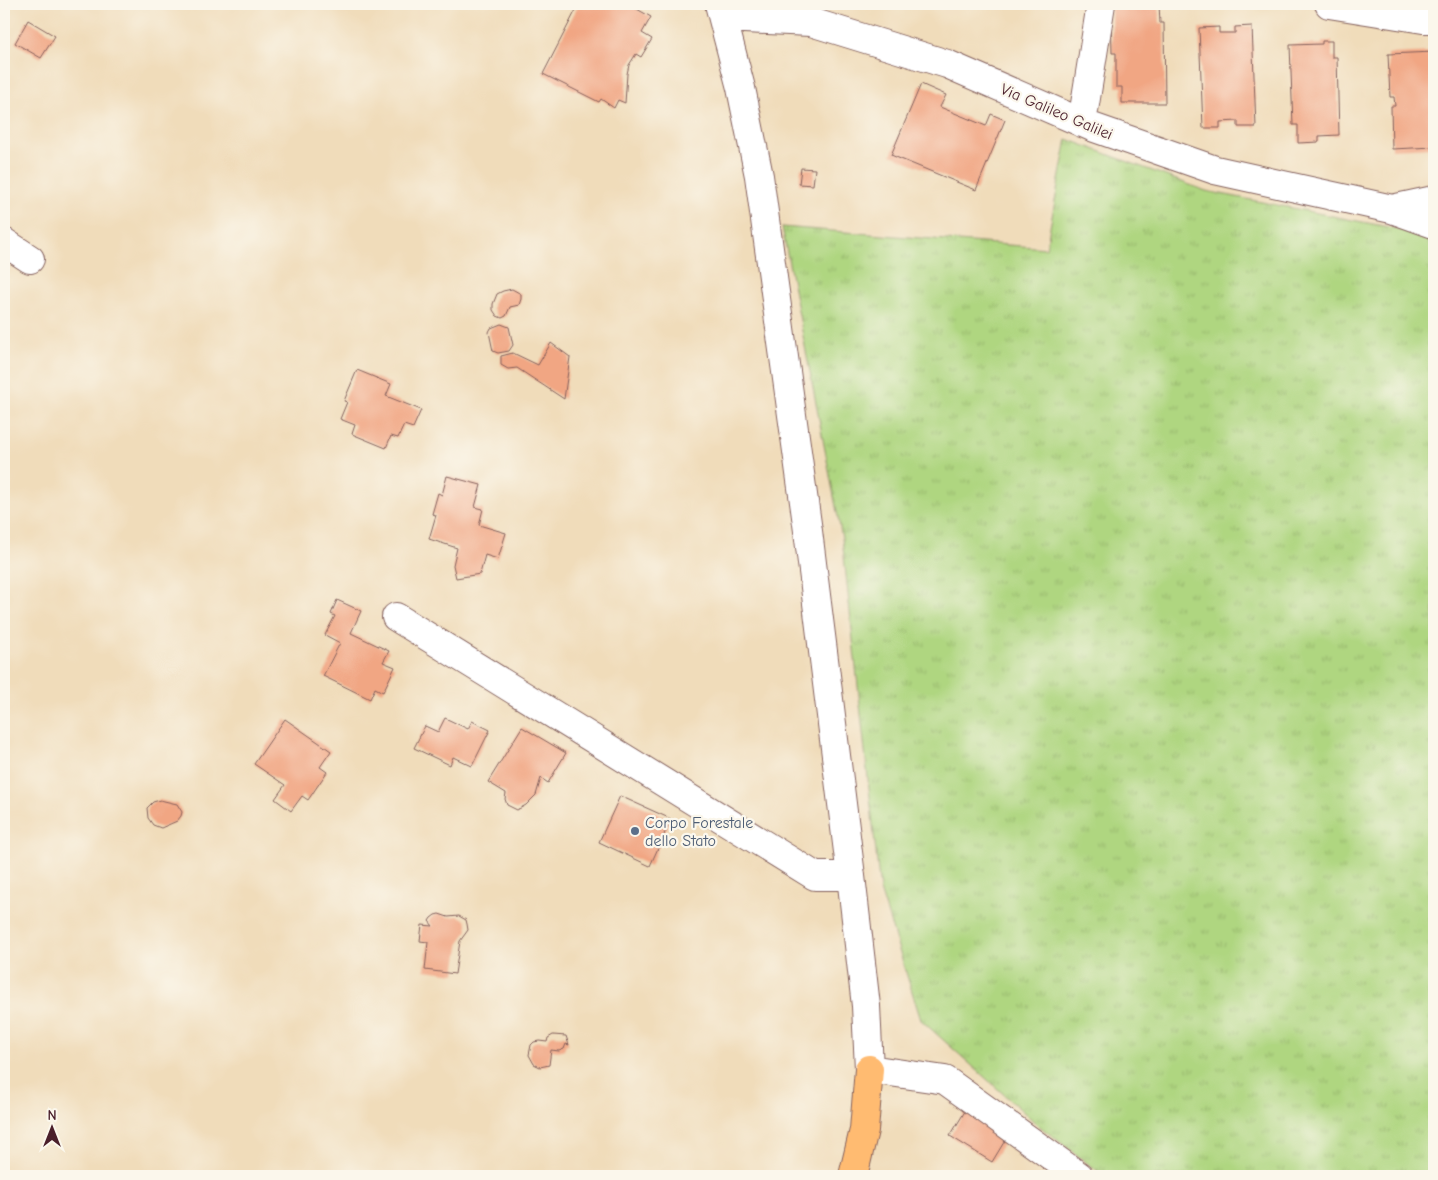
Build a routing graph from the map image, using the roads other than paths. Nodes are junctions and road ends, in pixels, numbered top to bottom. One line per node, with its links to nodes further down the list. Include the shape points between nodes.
1 (1101, 4): 5 (street)
2 (1329, 4): 4 (street)
3 (721, 11): 5 (street, Via Galileo Galilei, via 811,22 947,64); 12 (street, via 759,176)
4 (1434, 19)
5 (1082, 123): 7 (street, Via Galileo Galilei, via 1215,170)
6 (1434, 200): 7 (street)
7 (1392, 209): 8 (street, Via Galileo Galilei)
8 (1434, 224)
9 (4, 242): 10 (street)
10 (30, 259)
11 (396, 617): 12 (street, via 815,876)
12 (851, 876): 13 (street, via 866,1006)
13 (869, 1069): 14 (main road, via 864,1130); 15 (street, via 945,1080)
14 (853, 1176)
15 (1079, 1176)

